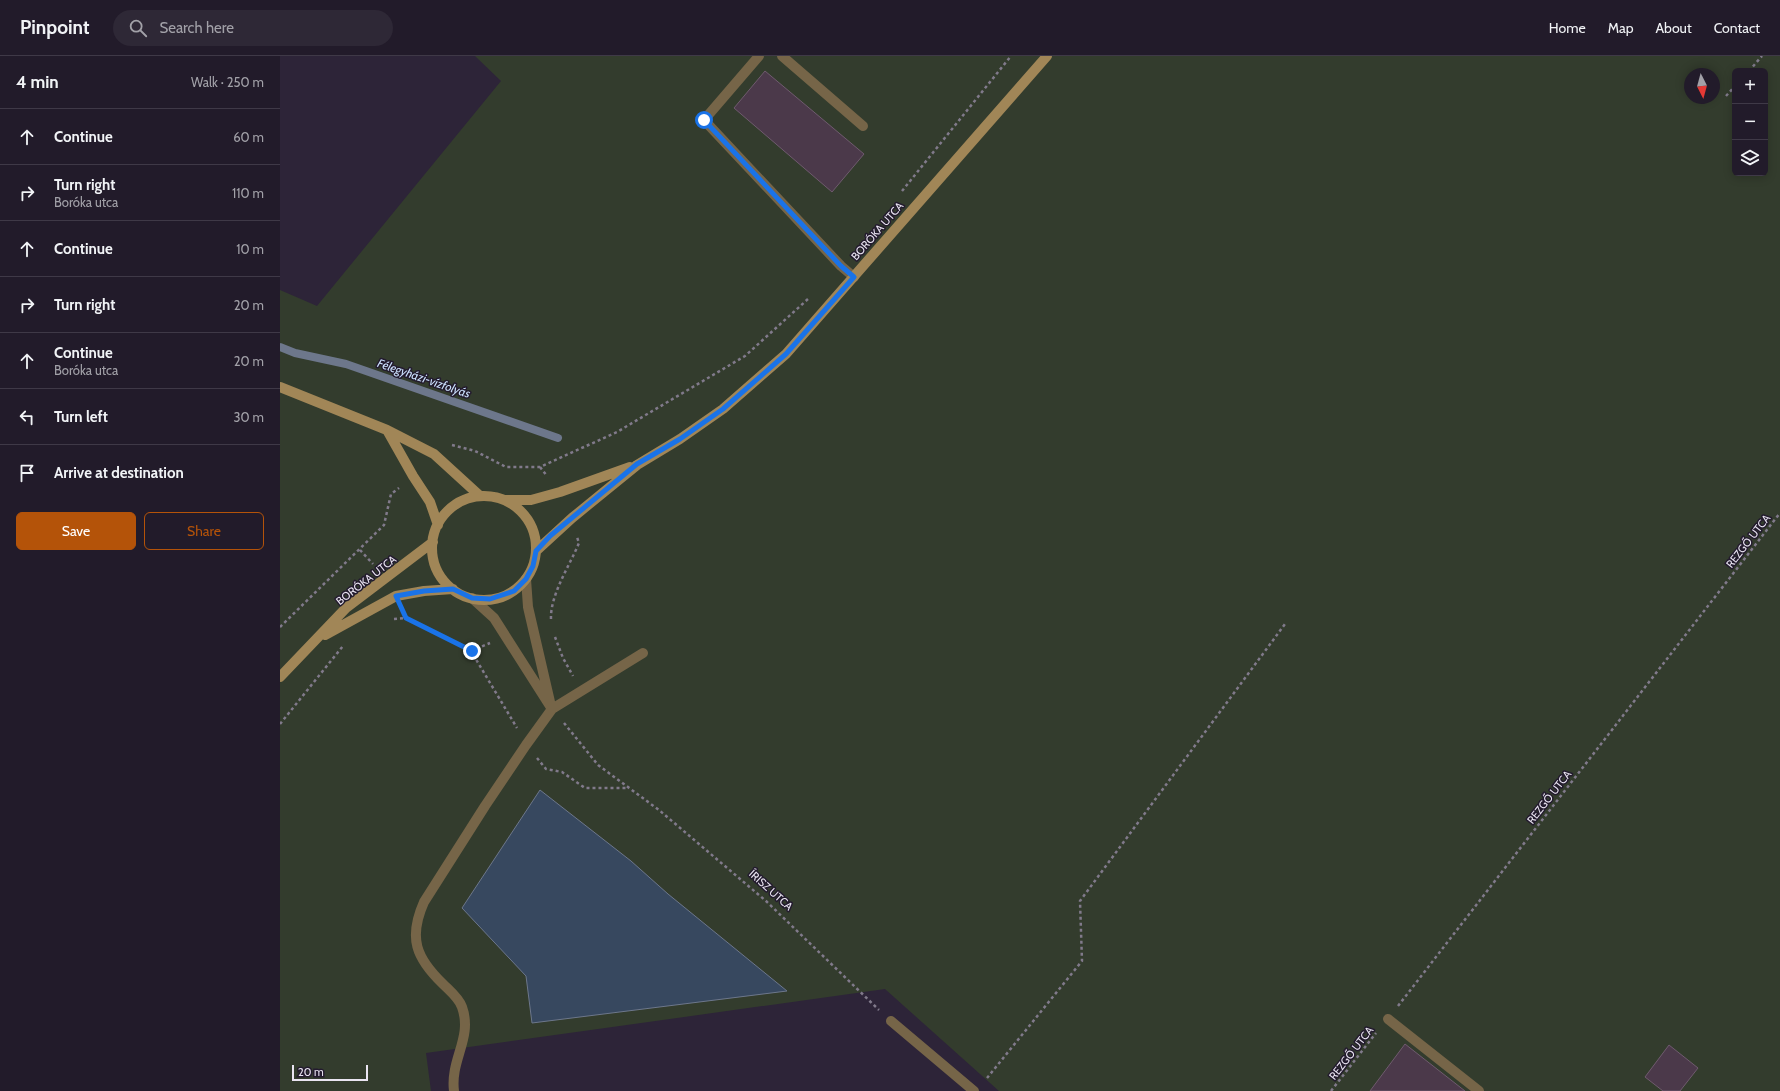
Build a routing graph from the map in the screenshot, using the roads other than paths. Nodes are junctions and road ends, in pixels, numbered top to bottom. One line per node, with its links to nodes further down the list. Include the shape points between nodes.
1 (759, 56): 5 (lane, via 704,120)
2 (782, 56): 4 (lane)
3 (1047, 56): 5 (street, BORÓKA UTCA)
4 (863, 126)
5 (854, 277): 8 (street, BORÓKA UTCA, via 786,354 723,409 680,439)
6 (280, 387): 7 (street)
7 (387, 430): 9 (street, via 434,454); 11 (street, via 430,502)
8 (637, 464): 10 (street, BORÓKA UTCA, via 531,500); 13 (street, BORÓKA UTCA)
9 (480, 496): 10 (street); 11 (street, via 455,505)
10 (505, 500): 13 (street, via 519,509 529,521 535,535)
11 (438, 525): 12 (street)
12 (433, 542): 15 (street, via 437,568); 17 (street, BORÓKA UTCA, via 346,608)
13 (536, 551): 14 (street, via 533,566)
14 (526, 579): 16 (street, via 506,595 490,599); 20 (lane, via 528,607)
15 (453, 589): 16 (street); 17 (street, BORÓKA UTCA, via 396,596)
16 (472, 598): 20 (lane, via 494,618)
17 (317, 640): 19 (street, BORÓKA UTCA)
18 (643, 653): 20 (lane)
19 (280, 677)
20 (552, 709): 23 (lane, via 424,902 416,923 416,942 424,964 456,996 466,1023 466,1035 456,1060)
21 (1388, 1019): 25 (lane)
22 (891, 1021): 24 (lane)
23 (454, 1091)
24 (974, 1091)
25 (1479, 1091)

